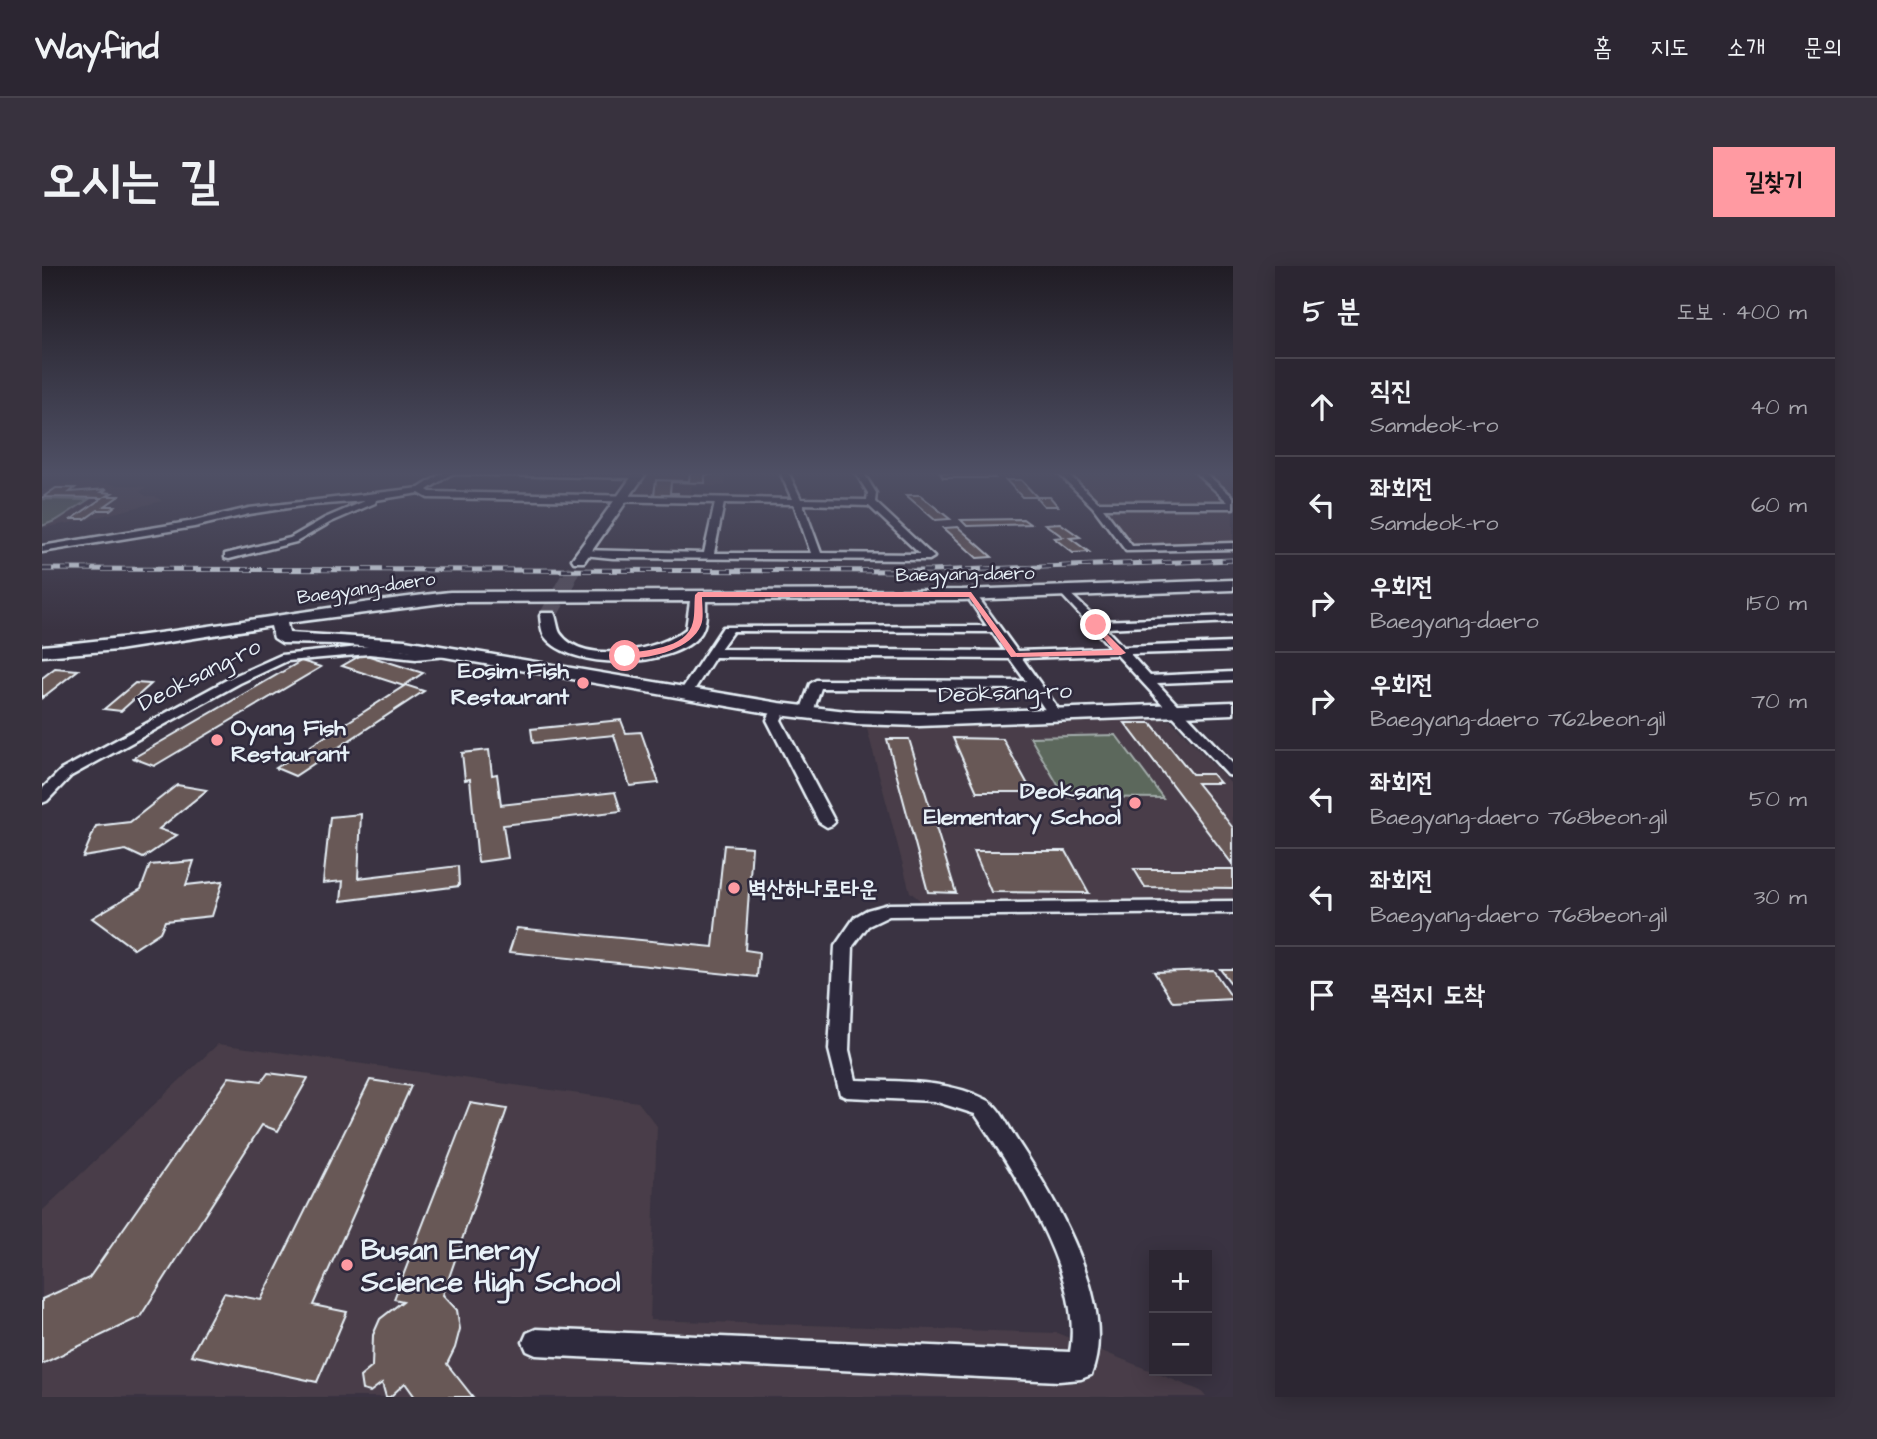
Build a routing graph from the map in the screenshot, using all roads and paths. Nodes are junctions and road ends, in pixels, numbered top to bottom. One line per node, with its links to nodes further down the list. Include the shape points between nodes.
1 (189, 525): 9 (street)
2 (320, 525): 10 (street, via 293,540)
3 (603, 525): 11 (main road)
4 (715, 525): 12 (street)
5 (806, 525): 13 (street)
6 (894, 525): 13 (street, via 929,557)
7 (1112, 525): 8 (street, via 1132,550)
8 (1233, 546)
9 (42, 549)
10 (229, 556)
11 (581, 556): 12 (street)
12 (708, 556): 13 (street)
13 (817, 557)
14 (1233, 585): 15 (main road, Baegyang-daero)
15 (1065, 592): 17 (main road, Baegyang-daero); 20 (street)
16 (698, 595): 17 (main road, Baegyang-daero); 18 (main road, via 697,625 692,634 642,655 606,656 570,649 550,636); 22 (main road, Baegyang-daero, via 450,597 366,606); 23 (main road, Baegyang-daero, via 593,588 412,593 171,629)
17 (971, 595): 21 (street)
18 (548, 616)
19 (1233, 619): 20 (street)
20 (1096, 625): 28 (street)
21 (995, 629): 27 (street, via 733,628 727,629); 29 (street)
22 (280, 630): 25 (main road, Baegyang-daero); 26 (main road, Deoksang-ro)
23 (42, 640)
24 (1233, 646): 28 (street)
25 (42, 651)
26 (448, 652): 33 (main road, Deoksang-ro); 41 (street, Deoksang-ro, via 416,655 369,650 285,658)
27 (711, 653): 29 (street); 33 (street)
28 (1121, 653): 29 (street); 31 (street)
29 (1014, 655): 32 (street)
30 (1233, 676): 31 (street)
31 (1147, 680): 36 (street)
32 (1034, 685): 37 (street, via 816,684); 38 (street)
33 (686, 692): 35 (main road, Deoksang-ro)
34 (1233, 708): 36 (main road, Deoksang-ro)
35 (779, 709): 37 (main road, Deoksang-ro); 43 (street, via 774,720)
36 (1174, 710): 38 (main road, Deoksang-ro); 39 (street)
37 (807, 712): 38 (main road, Deoksang-ro, via 919,720)
38 (1055, 714)
39 (1225, 756): 40 (street)
40 (1233, 772)
41 (66, 773): 42 (street)
42 (42, 798)
43 (827, 822)
44 (1233, 907): 45 (street, via 889,910 863,918 844,946 839,1049 847,1088 933,1092 982,1107 1040,1197 1058,1235 1083,1316 1087,1351 1081,1365)
45 (536, 1342)

